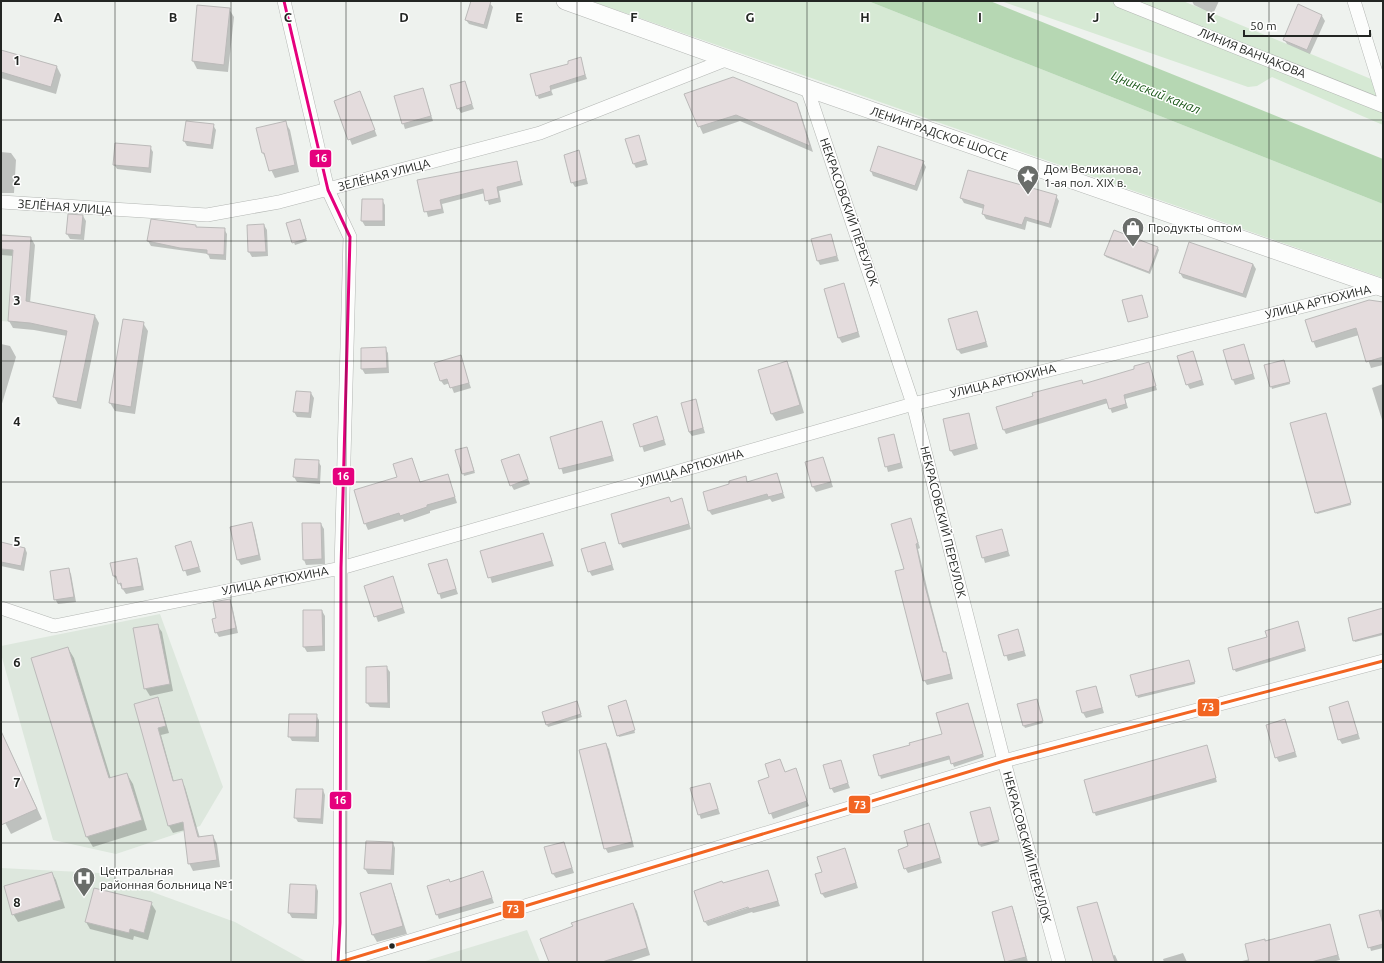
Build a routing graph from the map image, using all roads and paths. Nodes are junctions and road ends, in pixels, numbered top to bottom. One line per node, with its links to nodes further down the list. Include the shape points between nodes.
1 (284, 1): 9 (street)
2 (565, 1): 5 (street, ЛЕНИНГРАДСКОЕ ШОССЕ)
3 (1120, 1): 8 (street, ЛИНИЯ ВАНЧАКОВА)
4 (1354, 1): 7 (street)
5 (728, 59): 6 (street, ЛЕНИНГРАДСКОЕ ШОССЕ); 9 (street, ЗЕЛЁНАЯ УЛИЦА, via 540,133)
6 (806, 88): 11 (street, ЛЕНИНГРАДСКОЕ ШОССЕ); 12 (street, НЕКРАСОВСКИЙ ПЕРЕУЛОК)
7 (1383, 95)
8 (1383, 106)
9 (328, 190): 10 (street, ЗЕЛЁНАЯ УЛИЦА, via 207,215); 13 (street, via 350,237)
10 (1, 202)
11 (1382, 287): 12 (street, УЛИЦА АРТЮХИНА)
12 (914, 404): 13 (street, УЛИЦА АРТЮХИНА); 16 (street, НЕКРАСОВСКИЙ ПЕРЕУЛОК)
13 (341, 568): 14 (street, УЛИЦА АРТЮХИНА, via 54,626); 17 (street)
14 (1, 608)
15 (1383, 661): 16 (street)
16 (1004, 761): 17 (street); 18 (street, НЕКРАСОВСКИЙ ПЕРЕУЛОК)
17 (339, 962)
18 (1059, 962)

